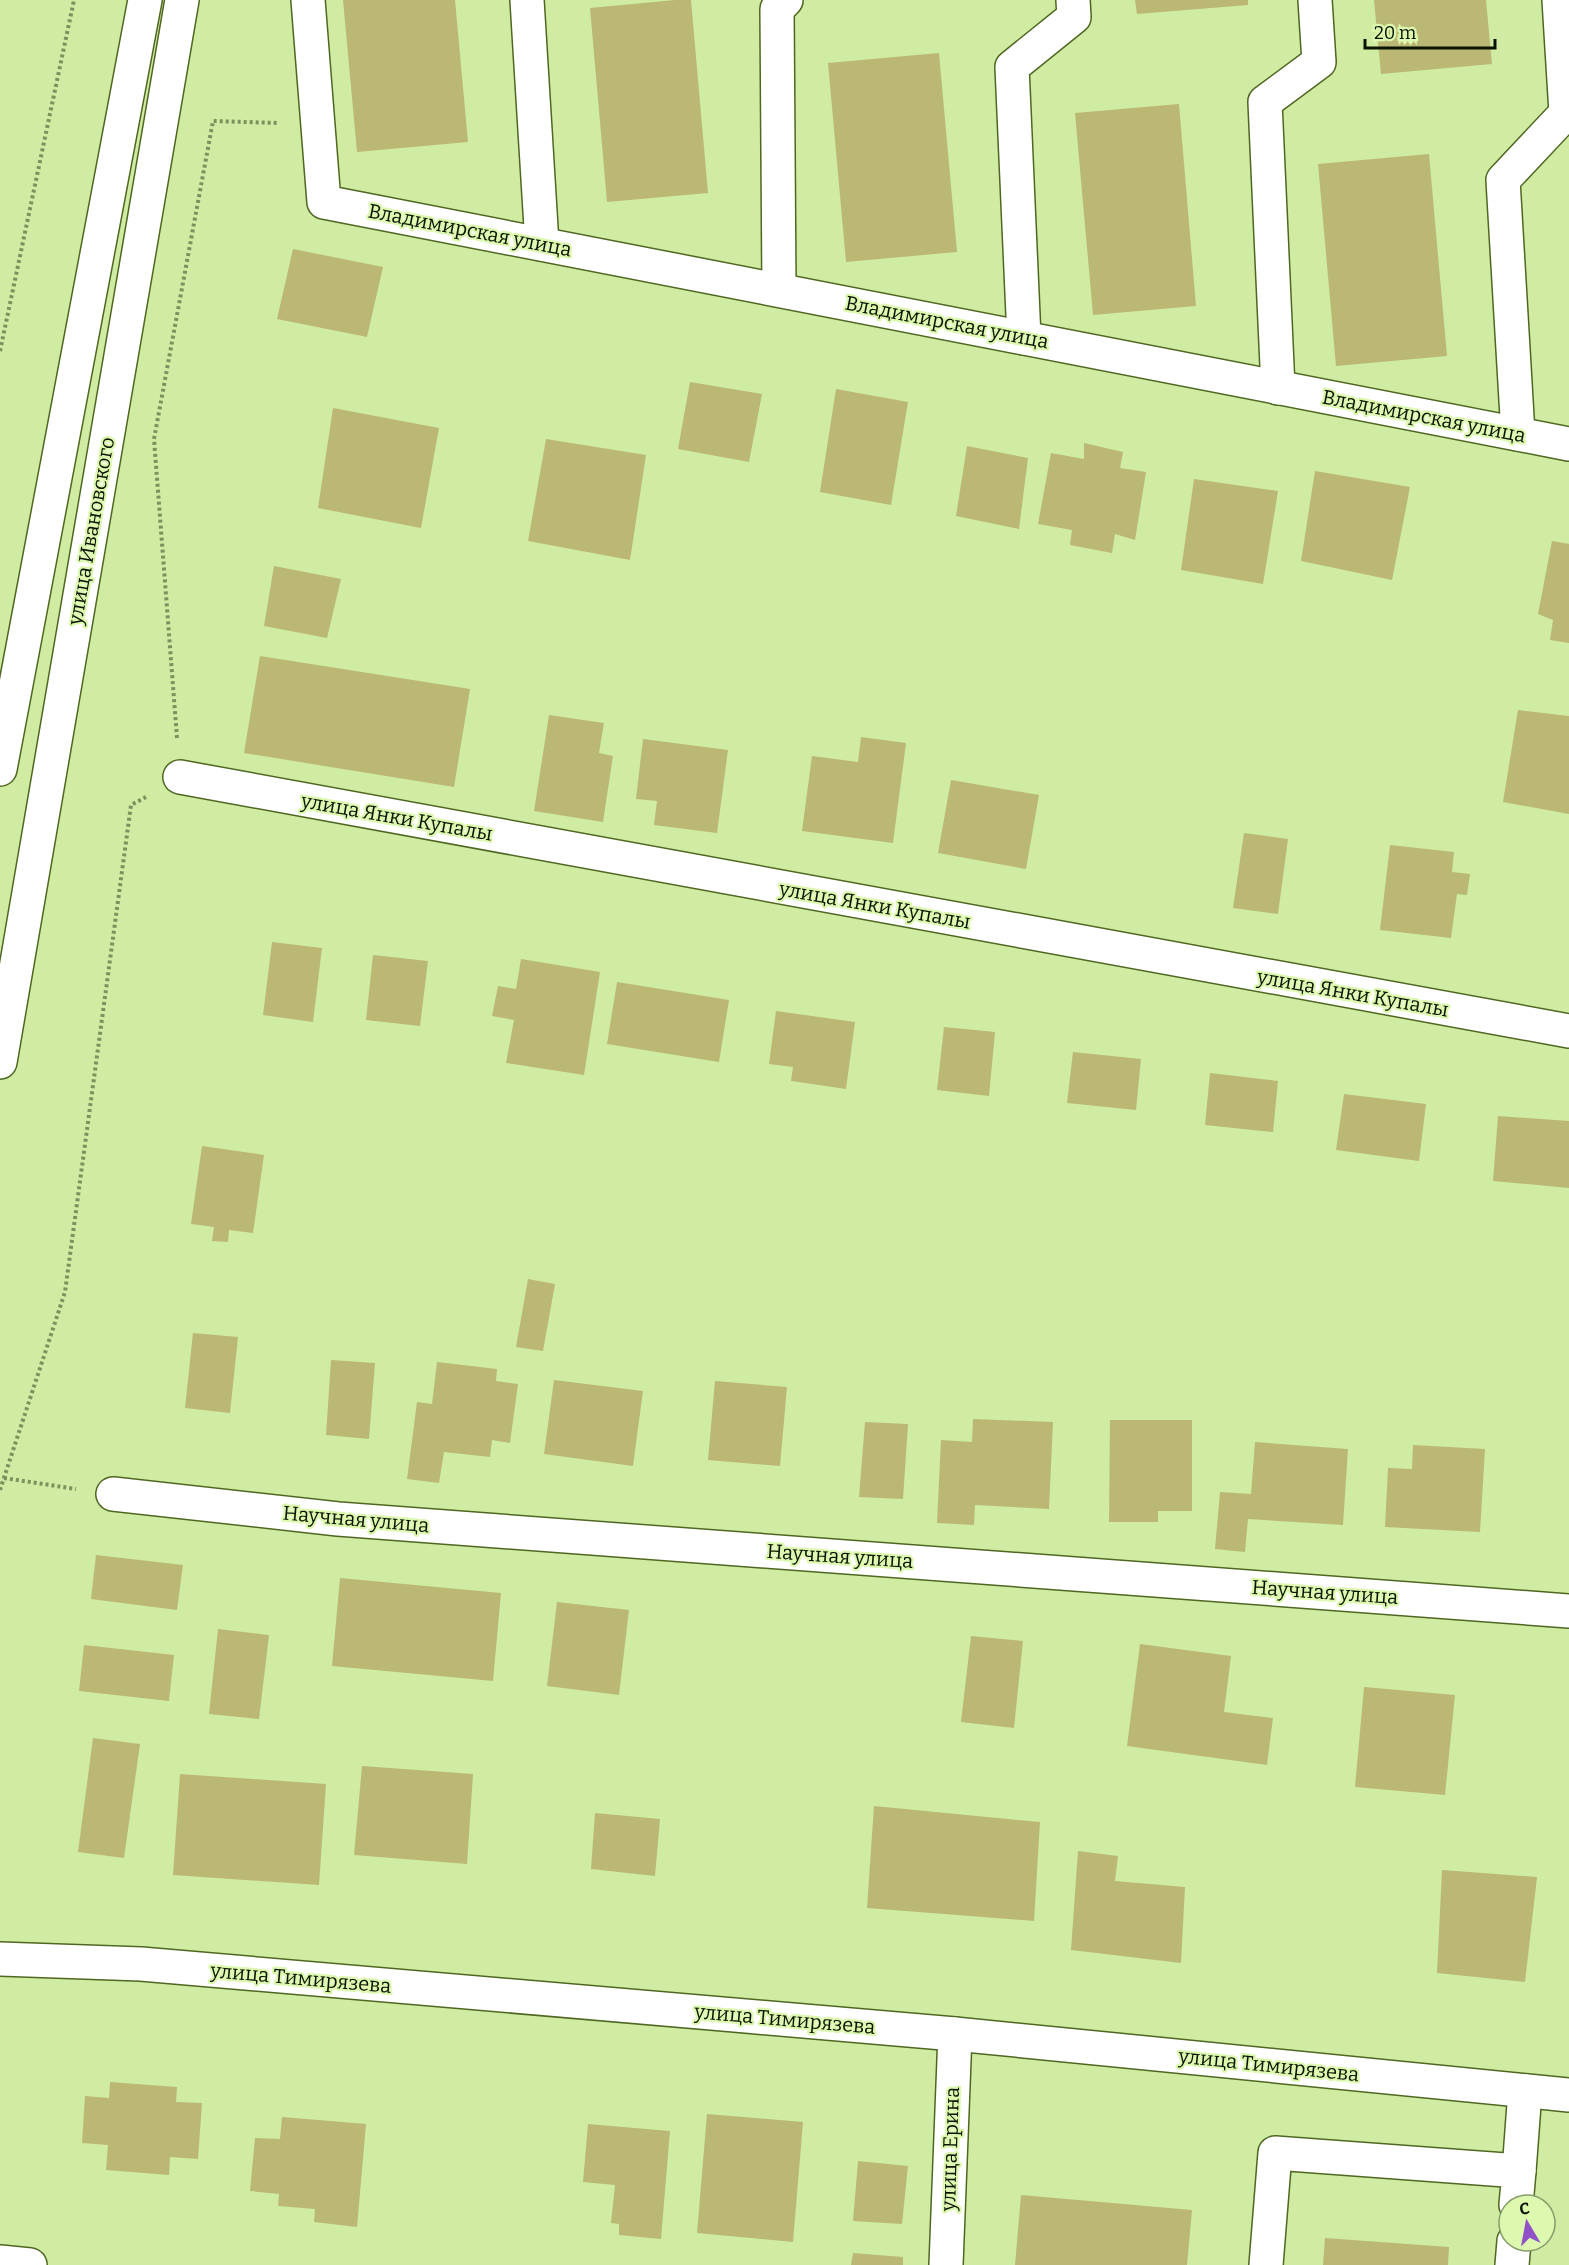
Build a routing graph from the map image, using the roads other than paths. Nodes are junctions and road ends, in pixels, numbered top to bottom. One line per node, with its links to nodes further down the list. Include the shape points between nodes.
1 (145, 0): 15 (street)
2 (182, 0): 18 (street, улица Ивановского)
3 (308, 0): 9 (street, Владимирская улица, via 324,202)
4 (527, 0): 9 (street)
5 (786, 0): 10 (street, via 777,9)
6 (1073, 0): 11 (street, via 1074,17 1012,67)
7 (1315, 0): 12 (street, via 1318,62 1265,102)
8 (1559, 0): 13 (street, via 1566,113 1503,180)
9 (543, 244): 10 (street, Владимирская улица)
10 (779, 290): 11 (street, Владимирская улица)
11 (1024, 338): 12 (street, Владимирская улица)
12 (1278, 387): 13 (street, Владимирская улица)
13 (1518, 434): 14 (street, Владимирская улица)
14 (1569, 444)
15 (0, 769)
16 (180, 777): 17 (street, улица Янки Купалы)
17 (1569, 1031)
18 (0, 1062)
19 (113, 1494): 20 (street, Научная улица, via 338,1519)
20 (1569, 1611)
21 (0, 1959): 22 (street, улица Тимирязева, via 141,1964)
22 (955, 2034): 23 (street, улица Тимирязева); 29 (street, улица Ерина)
23 (1525, 2091): 24 (street, улица Тимирязева); 25 (street)
24 (1569, 2096)
25 (1519, 2171): 26 (street); 30 (street, via 1275,2153)
26 (1517, 2193)
27 (0, 2262): 28 (street)
28 (30, 2265)
29 (946, 2265)
30 (1266, 2265)

